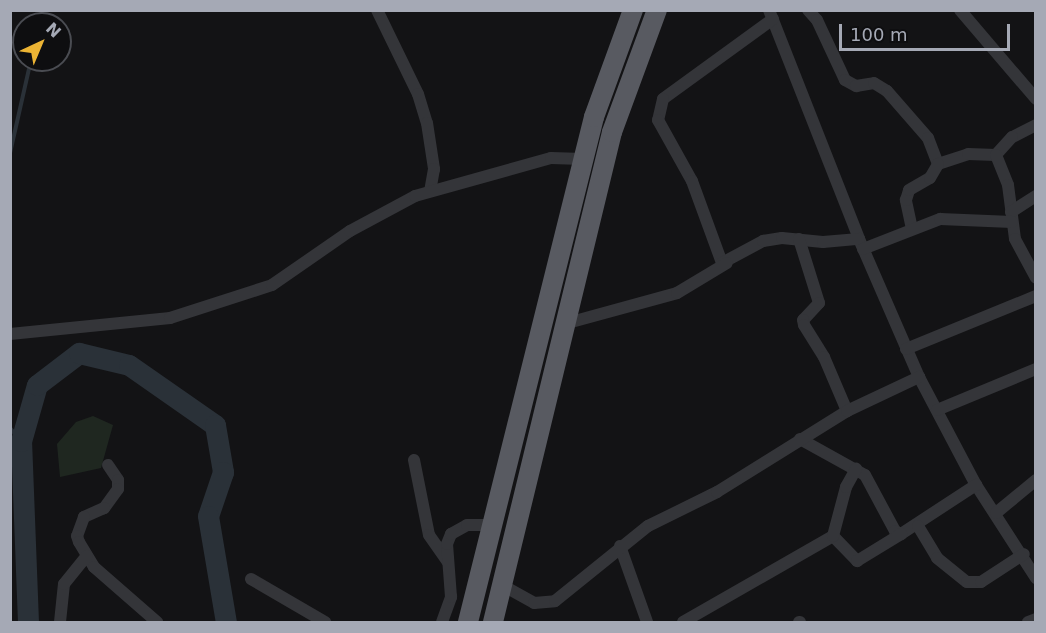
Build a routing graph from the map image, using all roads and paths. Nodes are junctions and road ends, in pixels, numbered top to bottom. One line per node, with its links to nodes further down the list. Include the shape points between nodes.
1 (377, 10): 12 (street, via 418,94 427,123 434,170)
2 (633, 10): 10 (highway)
3 (657, 10): 21 (highway, via 612,132)
4 (808, 10): 11 (street, via 817,20 845,80 856,86 881,85 928,138)
5 (960, 10): 7 (street)
6 (771, 15): 17 (street); 18 (street, via 658,106 658,120 667,142 692,181 720,261)
7 (1035, 99)
8 (1035, 125): 9 (street, via 1012,137)
9 (996, 155): 11 (street, via 968,154); 14 (street, via 1008,185)
10 (583, 159): 12 (street, via 551,158); 35 (highway)
11 (938, 164): 15 (street, via 930,178 909,190 906,200)
12 (430, 191): 22 (street, via 382,212 272,285 156,321)
13 (1035, 196): 14 (street)
14 (1012, 217): 15 (street, via 952,217); 19 (street, via 1015,239)
15 (912, 229): 17 (street)
16 (799, 239): 17 (street); 18 (street, via 763,241); 27 (street, via 819,303 803,320 804,325 824,357)
17 (861, 244): 23 (street)
18 (727, 263): 21 (street, via 677,293)
19 (1035, 278)
20 (1035, 296): 23 (street)
21 (564, 324): 45 (highway)
22 (10, 334)
23 (906, 349): 25 (street)
24 (1035, 369): 26 (street)
25 (919, 376): 26 (street); 27 (street)
26 (937, 410): 33 (street)
27 (847, 411): 28 (street)
28 (800, 439): 31 (street); 39 (street)
29 (414, 460): 42 (street, via 429,535)
30 (108, 465): 41 (street, via 119,485 104,508 88,513 81,523 77,536)
31 (856, 469): 37 (street, via 873,484 895,531); 38 (street, via 846,487)
32 (1035, 480): 34 (street)
33 (976, 485): 34 (street); 36 (street)
34 (996, 513): 40 (street)
35 (492, 525): 42 (street, via 459,528 447,544); 51 (highway)
36 (918, 526): 37 (street); 40 (street, via 937,558 967,582 981,582)
37 (901, 534): 38 (street, via 857,561)
38 (833, 536): 54 (street)
39 (620, 546): 45 (street, via 555,601 545,605); 53 (street)
40 (1024, 554): 43 (street)
41 (87, 556): 47 (street, via 64,584); 48 (street)
42 (448, 562): 50 (street, via 451,597)
43 (1035, 578)
44 (251, 579): 49 (street)
45 (502, 585): 52 (highway)
46 (1035, 619): 55 (street)
47 (60, 622)
48 (157, 622)
49 (325, 622)
50 (442, 622)
51 (468, 622)
52 (493, 622)
53 (647, 622)
54 (683, 622)
55 (1028, 622)

